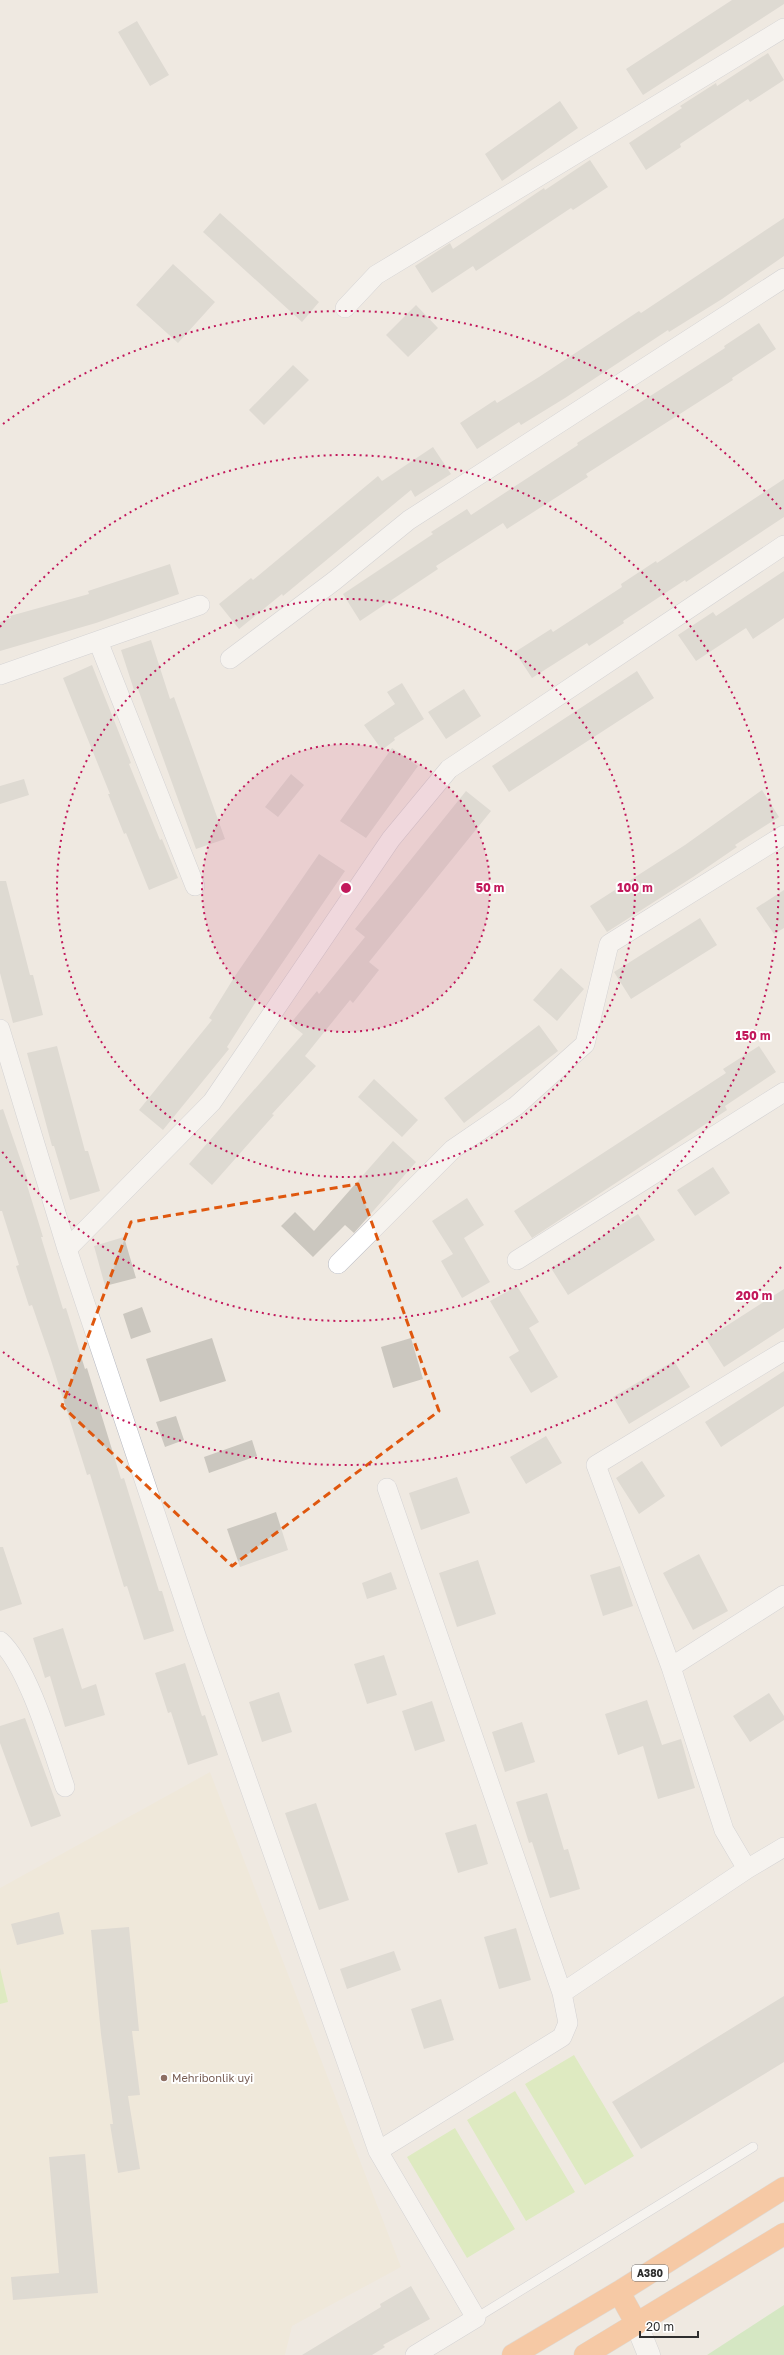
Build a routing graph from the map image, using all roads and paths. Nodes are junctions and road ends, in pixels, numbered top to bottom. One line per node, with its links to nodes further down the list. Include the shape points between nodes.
1 (784, 28): 3 (street, via 376,275)
2 (784, 278): 7 (street, via 409,520 334,581)
3 (345, 308)
4 (784, 545): 13 (street, via 449,768 391,839 212,1102)
5 (200, 605): 6 (street)
6 (98, 641): 8 (street); 10 (street)
7 (230, 659)
8 (0, 675)
9 (784, 835): 15 (street, via 609,944 585,1044 516,1106 453,1149)
10 (195, 886)
11 (0, 1029): 13 (street)
12 (784, 1092): 14 (street)
13 (67, 1249): 26 (street, via 196,1635)
14 (517, 1260)
15 (338, 1264)
16 (784, 1351): 20 (street, via 596,1465)
17 (387, 1488): 24 (street)
18 (784, 1595): 20 (street)
19 (0, 1641): 21 (street, via 7,1647 32,1695)
20 (670, 1667): 23 (street, via 724,1830)
21 (65, 1786)
22 (784, 1847): 23 (street)
23 (747, 1869): 24 (street)
24 (562, 1993): 26 (street, via 568,2023 562,2037)
25 (754, 2147): 30 (lane)
26 (378, 2150): 30 (street)
27 (784, 2188): 29 (highway, A380)
28 (784, 2234): 31 (highway)
29 (619, 2292): 31 (highway); 33 (highway, A380)
30 (476, 2318): 32 (street)
31 (636, 2324): 34 (highway); 35 (street)
32 (415, 2355)
33 (514, 2355)
34 (585, 2355)
35 (649, 2355)

